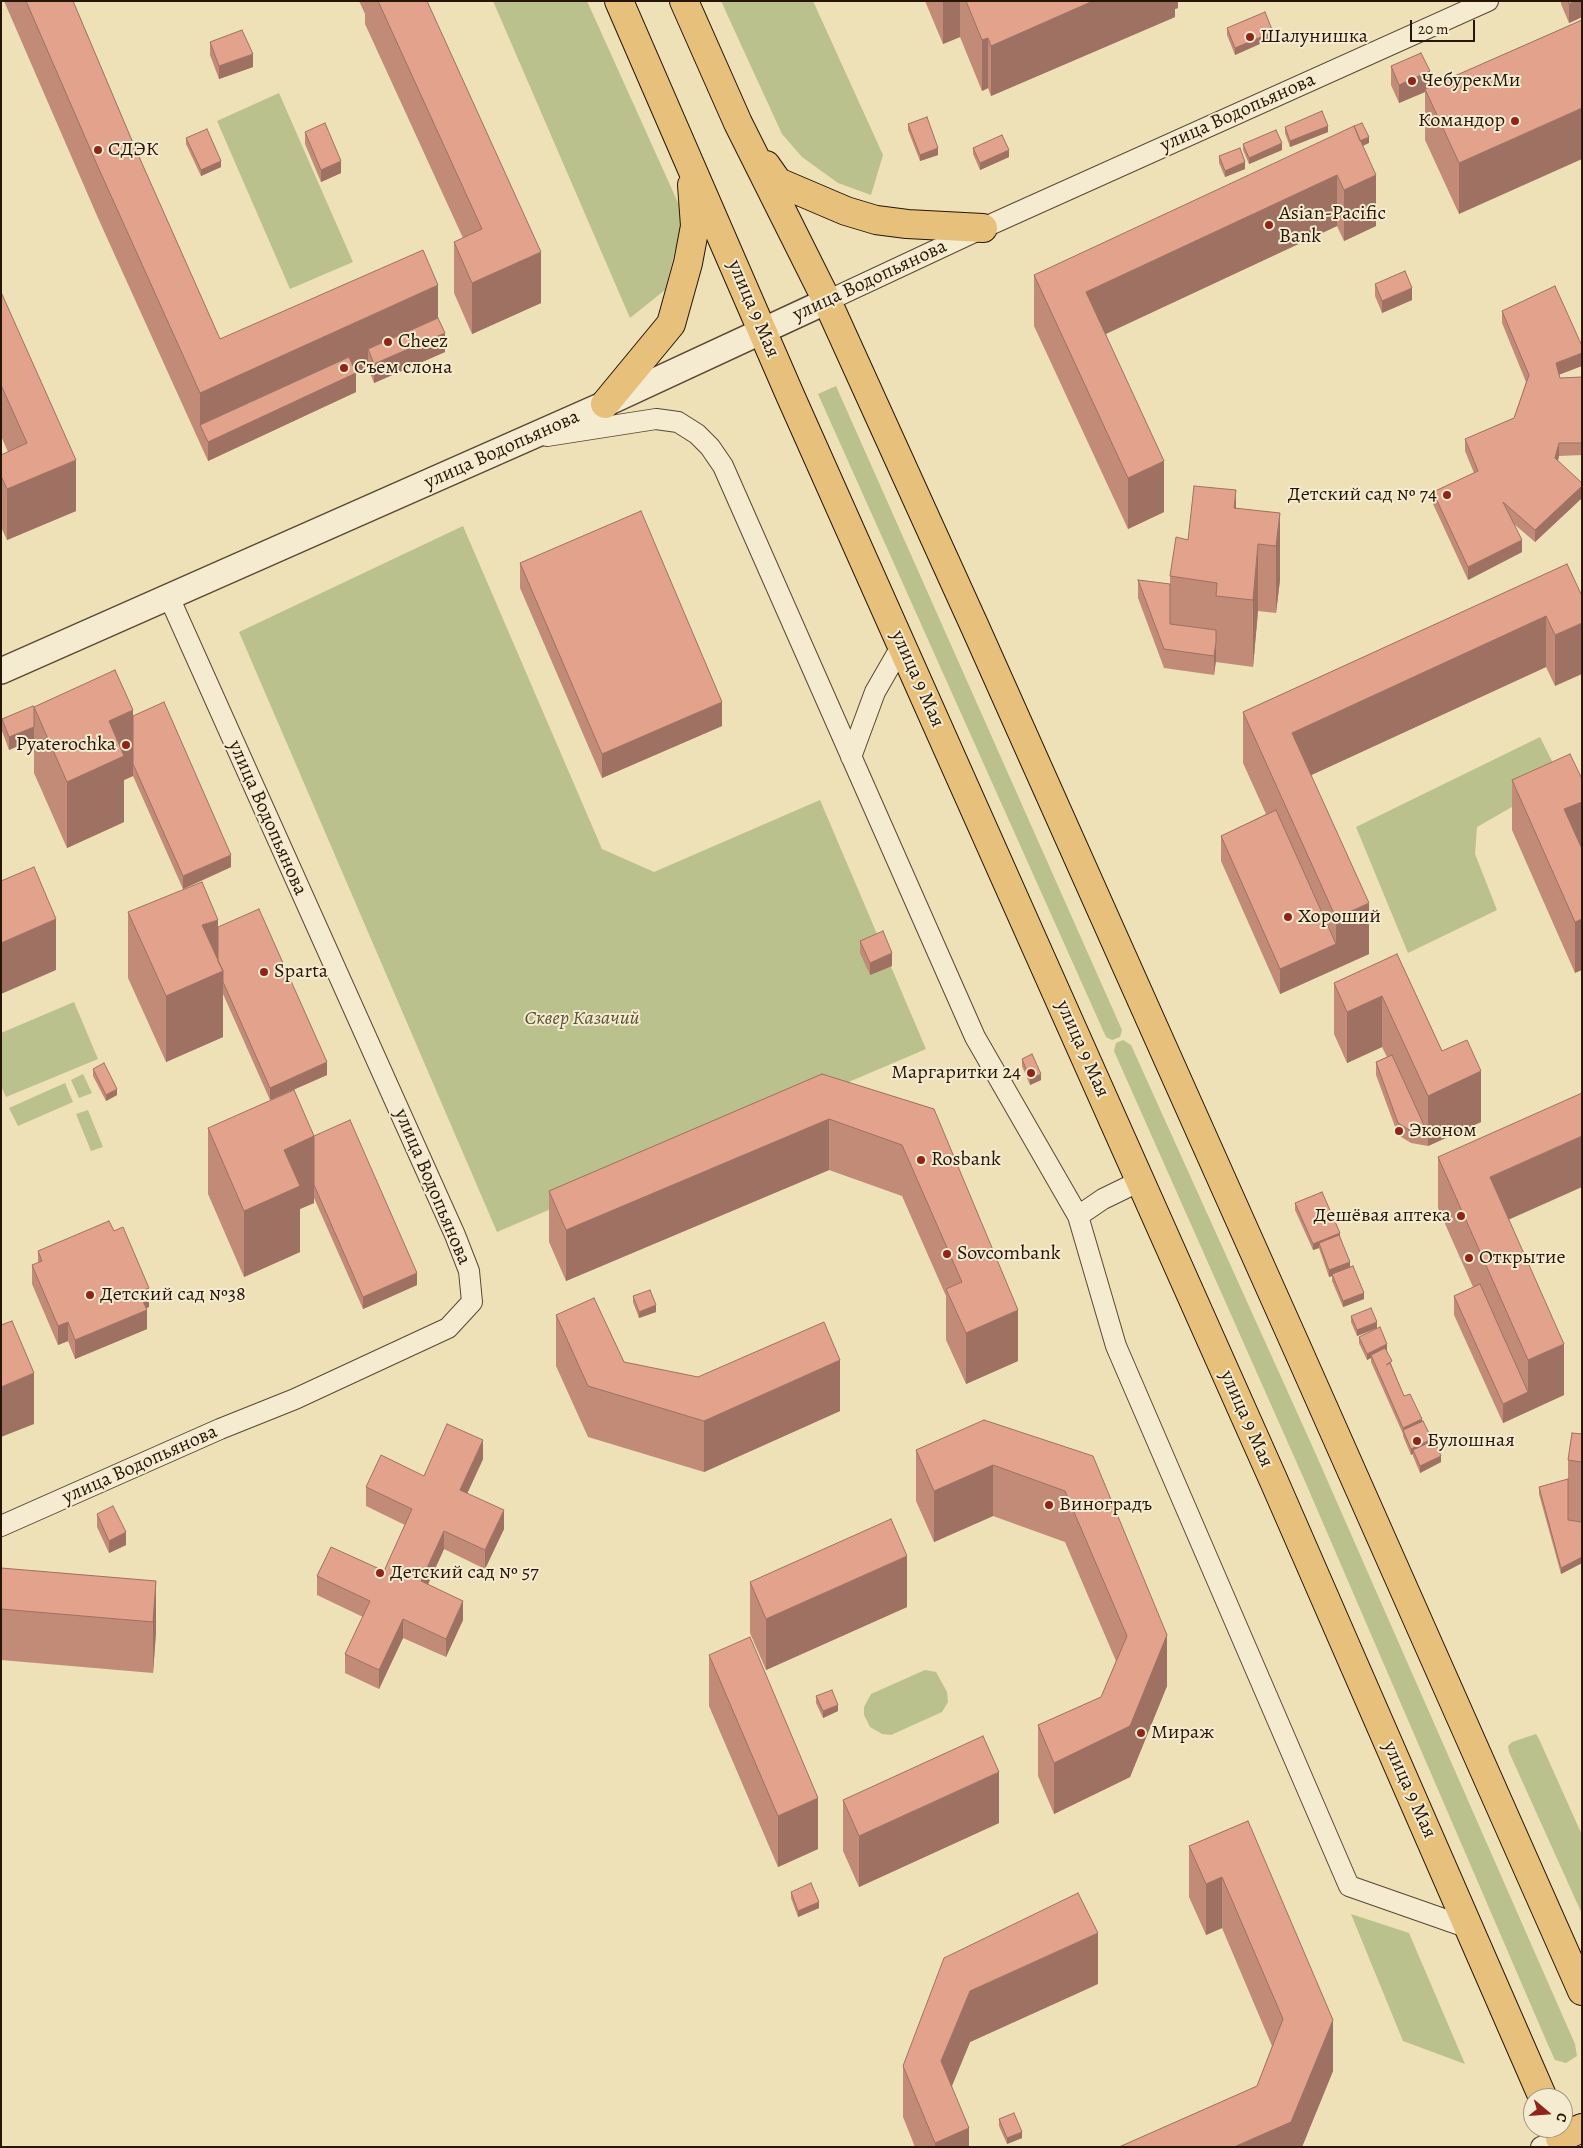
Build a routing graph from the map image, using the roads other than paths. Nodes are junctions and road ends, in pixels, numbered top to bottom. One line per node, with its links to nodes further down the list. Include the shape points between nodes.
1 (619, 1): 5 (main road, улица 9 Мая)
2 (684, 1): 4 (main road)
3 (1488, 1): 6 (street, улица Водопьянова)
4 (738, 123): 6 (main road, via 778,182 876,220); 7 (main road)
5 (691, 164): 8 (main road, улица 9 Мая); 9 (main road, via 695,226 671,324)
6 (983, 228): 7 (street, улица Водопьянова)
7 (827, 301): 8 (street, улица Водопьянова); 19 (main road, via 1193,1113)
8 (762, 332): 9 (street, улица Водопьянова); 12 (main road, улица 9 Мая)
9 (605, 404): 10 (street, улица Водопьянова)
10 (526, 439): 11 (street, улица Водопьянова); 14 (street, via 656,419 678,422 697,434 723,466)
11 (169, 597): 13 (street, улица Водопьянова); 17 (street, улица Водопьянова, via 456,1235 469,1272 472,1302 448,1328 295,1399)
12 (902, 644): 14 (street, via 875,692); 15 (main road, улица 9 Мая)
13 (1, 671)
14 (851, 757): 16 (street, via 974,1037)
15 (1140, 1181): 16 (street); 18 (main road, улица 9 Мая)
16 (1078, 1216): 18 (street, via 1116,1346 1349,1886)
17 (1, 1526)
18 (1469, 1928): 20 (main road, улица 9 Мая)
19 (1582, 1991)
20 (1539, 2088)

